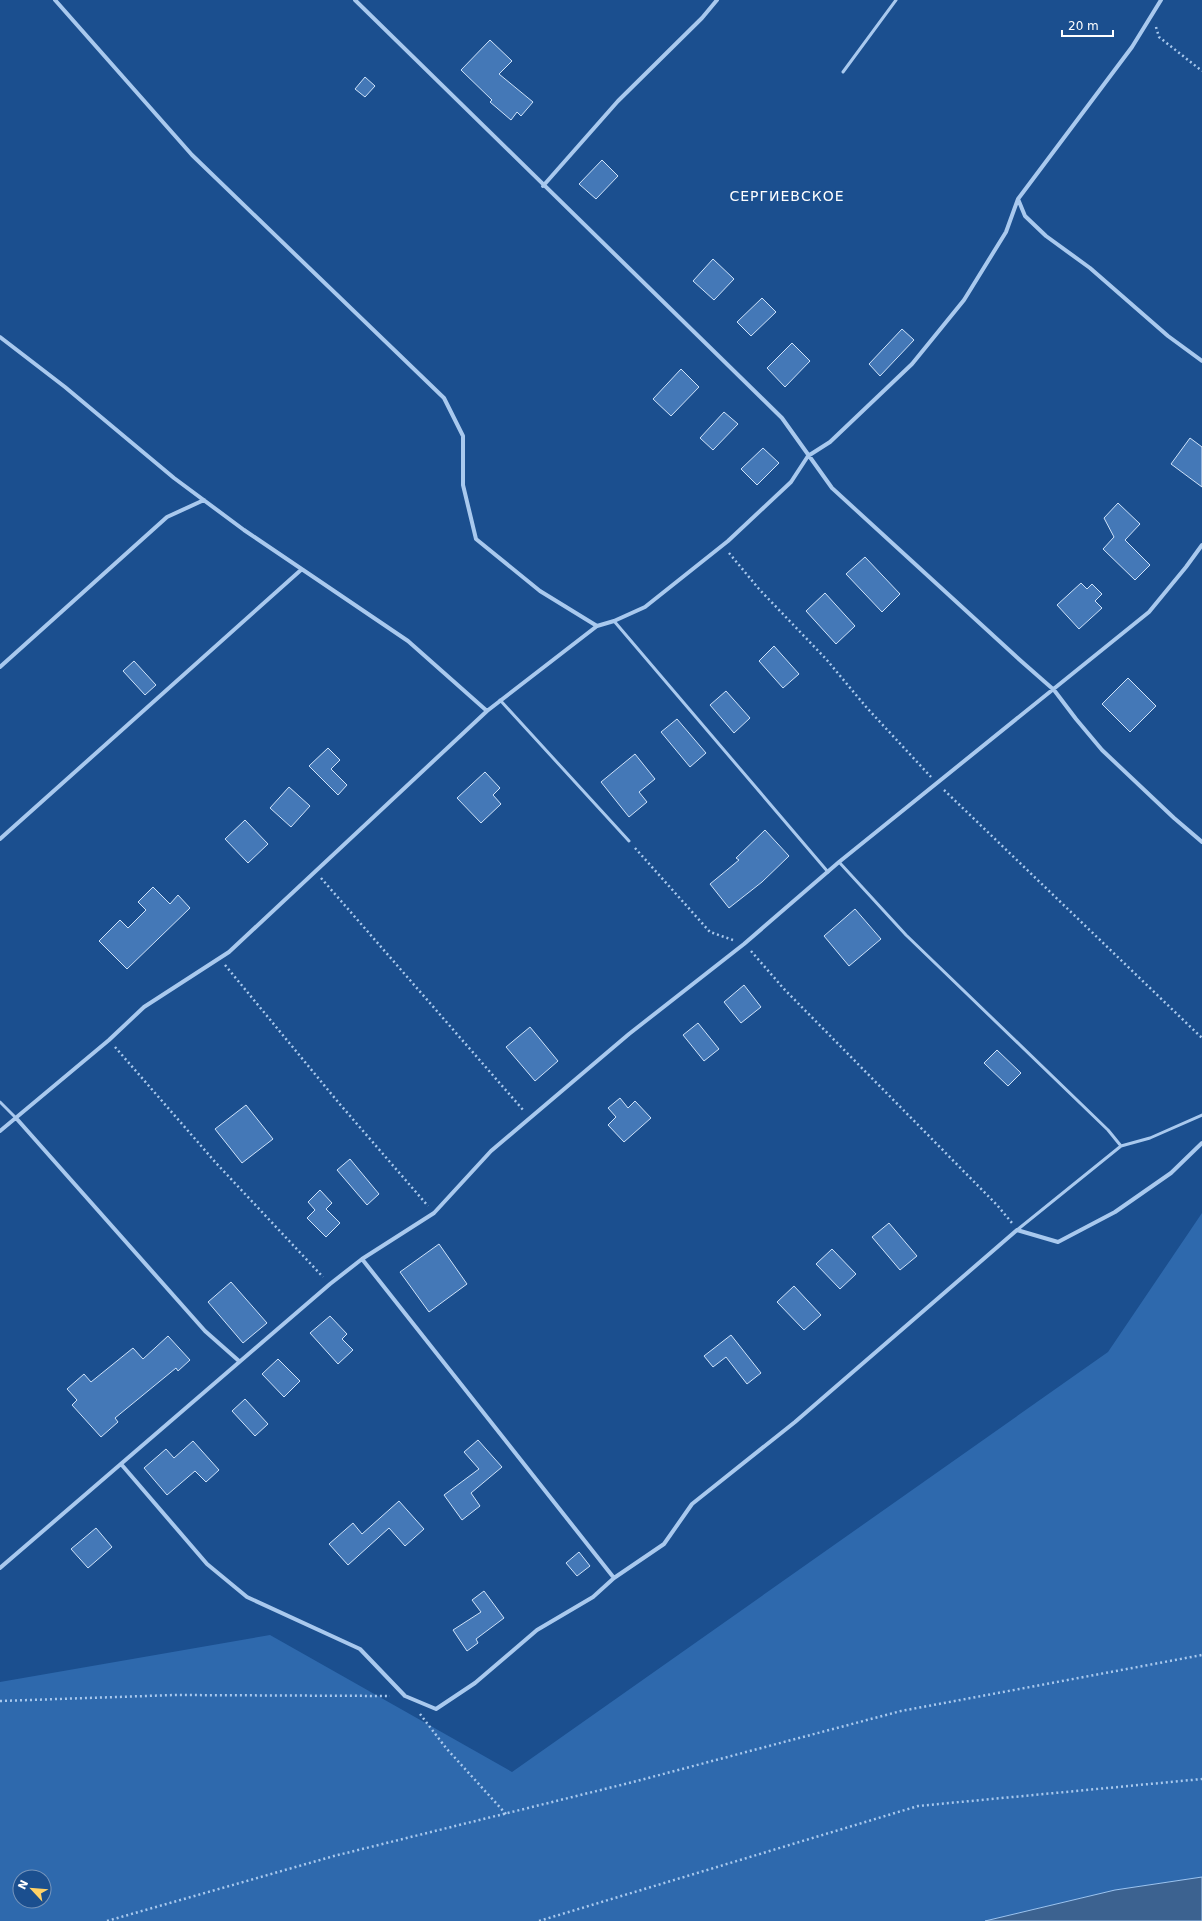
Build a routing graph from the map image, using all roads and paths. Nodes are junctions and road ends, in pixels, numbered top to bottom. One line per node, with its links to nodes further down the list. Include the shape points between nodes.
1 (56, 0): 19 (street, via 192,155 444,398 463,436 463,485 476,539 540,592)
2 (355, 0): 9 (street)
3 (717, 0): 9 (street, via 618,101)
4 (896, 0): 8 (lane)
5 (1161, 0): 6 (street)
6 (1151, 15): 7 (path, via 1159,37); 10 (street, via 1132,47)
7 (1202, 71)
8 (843, 72)
9 (543, 186): 13 (street, via 782,418)
10 (1018, 199): 12 (street, via 1025,216 1046,236 1090,268 1168,336); 13 (street, via 1006,232 959,306 912,364 830,442)
11 (0, 337): 14 (street)
12 (1202, 361)
13 (808, 456): 15 (street, via 791,482); 21 (street, via 832,488)
14 (204, 500): 17 (street); 20 (street, via 167,517)
15 (722, 545): 18 (street, via 645,607); 24 (path, via 759,590 826,659)
16 (1202, 545): 21 (street, via 1149,612)
17 (302, 569): 23 (street, via 408,641); 25 (street)
18 (614, 621): 19 (street); 30 (lane)
19 (597, 626): 22 (street)
20 (0, 668)
21 (1054, 690): 24 (street); 27 (street, via 1102,750)
22 (500, 700): 23 (street); 26 (lane)
23 (487, 711): 29 (street)
24 (937, 784): 28 (street); 33 (path)
25 (0, 839)
26 (629, 841): 31 (path, via 710,932)
27 (1202, 842)
28 (839, 862): 30 (street); 41 (lane, via 906,935 1108,1130)
29 (315, 872): 32 (street); 38 (path)
30 (828, 872): 31 (street)
31 (744, 944): 38 (street, via 629,1034); 43 (path, via 784,989 997,1205)
32 (220, 958): 34 (street, via 144,1007); 42 (path, via 308,1066)
33 (1202, 1038)
34 (109, 1040): 37 (street); 45 (path, via 216,1163)
35 (0, 1102): 37 (lane)
36 (1202, 1115): 41 (lane, via 1150,1138)
37 (16, 1118): 39 (street); 46 (street, via 206,1331)
38 (530, 1118): 42 (street, via 491,1151)
39 (0, 1131)
40 (1202, 1143): 43 (street, via 1171,1173 1115,1212 1058,1242)
41 (1121, 1146): 43 (lane)
42 (434, 1213): 44 (street)
43 (1017, 1230): 49 (street, via 795,1422 692,1504 664,1544)
44 (362, 1259): 45 (street); 49 (street)
45 (330, 1284): 46 (street)
46 (239, 1361): 47 (street)
47 (121, 1464): 48 (street); 51 (street, via 207,1564 247,1597 360,1649)
48 (0, 1568)
49 (614, 1578): 51 (street, via 593,1597 537,1630 475,1683 436,1709)
50 (1202, 1654): 55 (path, via 901,1711)
51 (406, 1696): 52 (path, via 175,1695)
52 (0, 1701)
53 (419, 1713): 55 (path, via 446,1748)
54 (1202, 1779): 57 (path, via 918,1806)
55 (506, 1814): 56 (path, via 334,1856)
56 (107, 1921)
57 (538, 1921)

